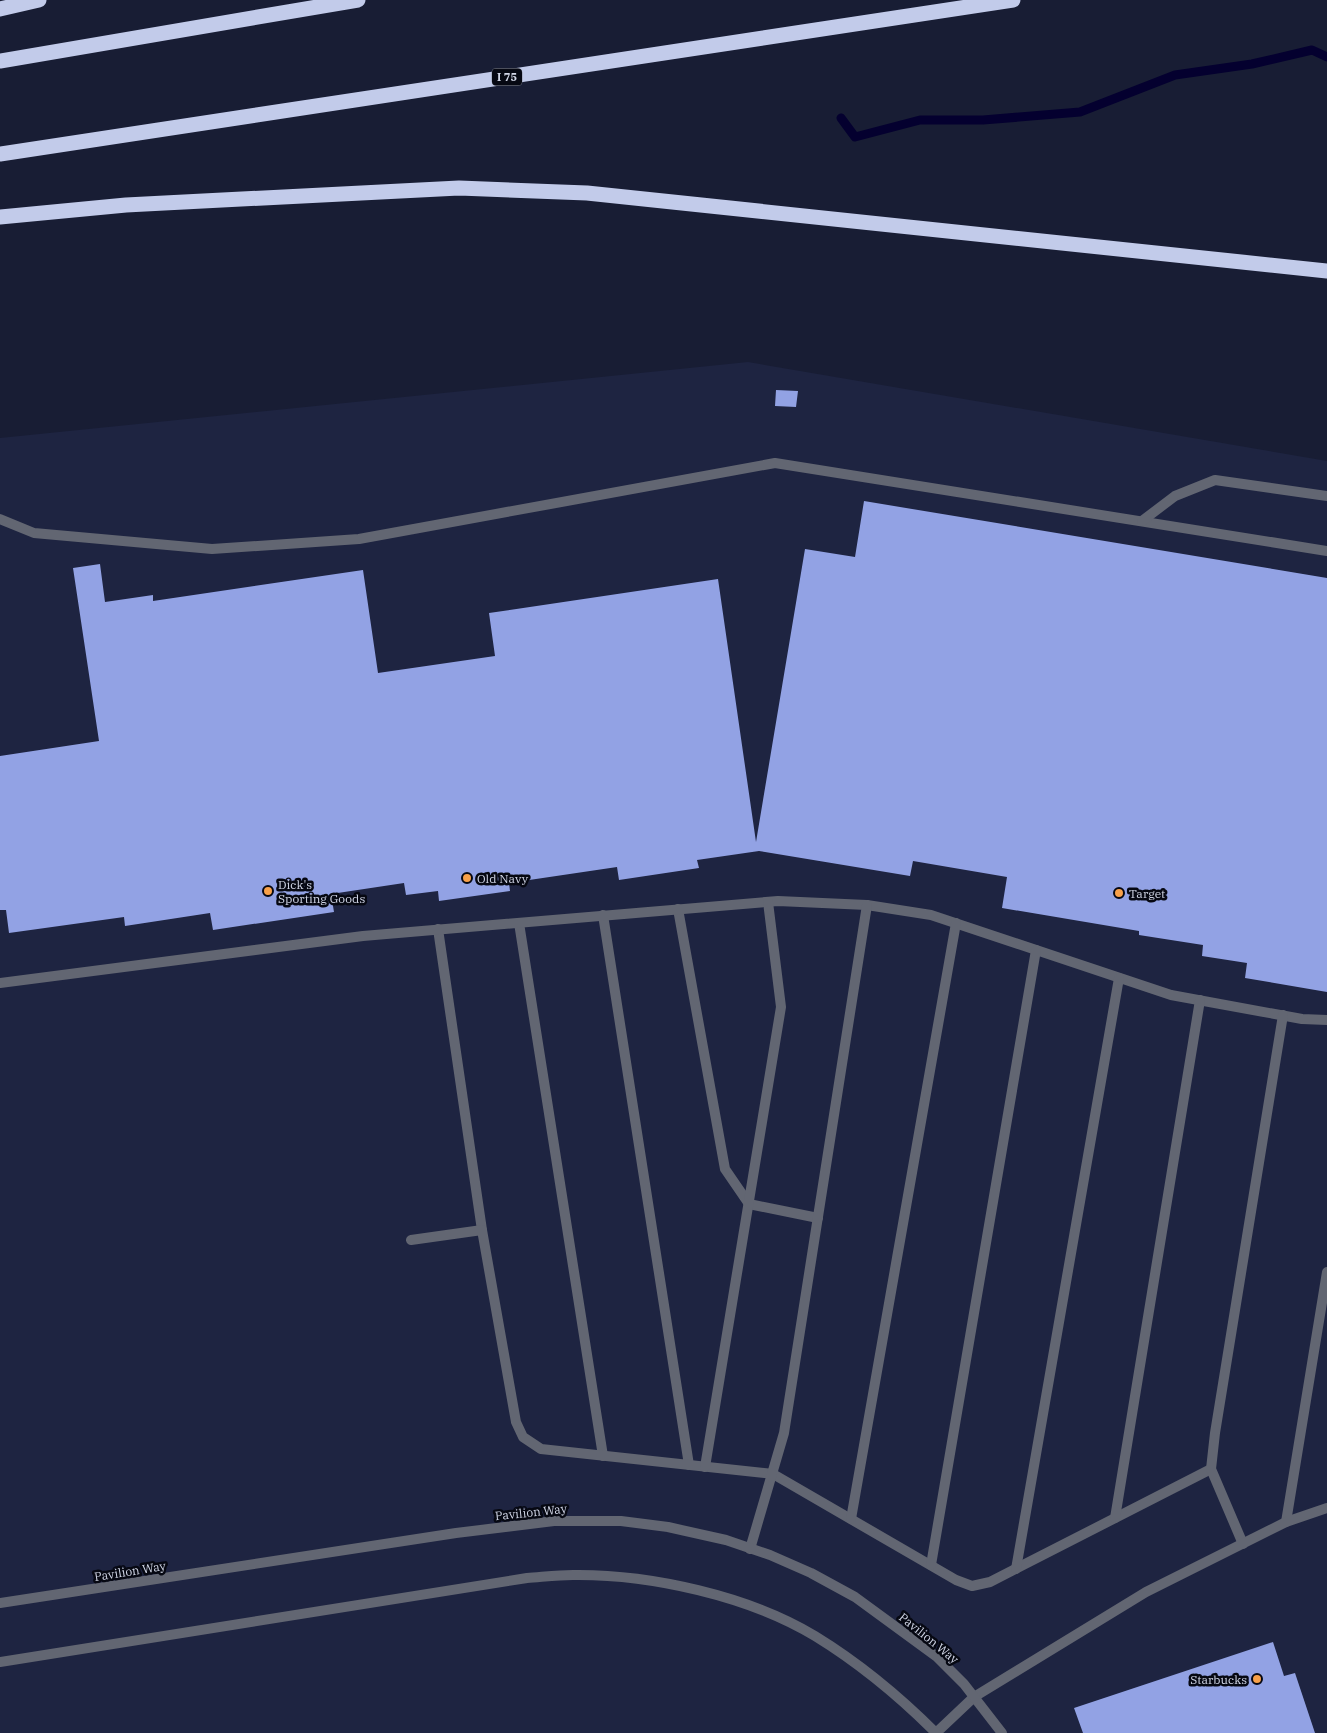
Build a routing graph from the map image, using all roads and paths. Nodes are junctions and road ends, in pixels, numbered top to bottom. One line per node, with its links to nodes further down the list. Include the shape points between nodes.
1 (39, 0): 4 (highway)
2 (358, 0): 5 (highway)
3 (1014, 0): 6 (highway, I 75)
4 (0, 9)
5 (0, 61)
6 (0, 154)
7 (0, 217): 8 (highway, via 126,205 459,188 577,192)
8 (1327, 271)
9 (1327, 496): 11 (street, via 1215,480 1175,496)
10 (0, 519): 11 (street, via 34,534 212,549 359,539 775,463)
11 (1142, 521): 12 (street)
12 (1327, 551)
13 (768, 902): 14 (street); 15 (street); 26 (street, via 781,1007)
14 (867, 905): 18 (street, via 931,915); 27 (street)
15 (678, 909): 16 (street); 26 (street, via 725,1169)
16 (604, 915): 17 (street); 32 (street)
17 (519, 923): 19 (street); 31 (street)
18 (956, 923): 20 (street); 38 (street)
19 (438, 929): 22 (street); 28 (street)
20 (1036, 950): 21 (street); 42 (street)
21 (1119, 978): 23 (street, via 1172,995); 43 (street)
22 (0, 983)
23 (1200, 1000): 24 (street); 37 (street)
24 (1283, 1015): 25 (street); 34 (street)
25 (1327, 1020)
26 (749, 1204): 27 (street); 33 (street)
27 (818, 1218): 35 (street, via 784,1433)
28 (482, 1230): 29 (street); 31 (street, via 516,1422 523,1437 541,1449)
29 (410, 1240)
30 (1327, 1272): 39 (street)
31 (603, 1456): 32 (street)
32 (689, 1465): 33 (street)
33 (705, 1467): 35 (street)
34 (1211, 1469): 37 (street); 40 (street)
35 (773, 1474): 38 (street); 41 (street)
36 (1327, 1508): 39 (street)
37 (1115, 1518): 43 (street)
38 (851, 1519): 42 (street)
39 (1286, 1522): 40 (street)
40 (1243, 1544): 46 (street, via 1146,1592)
41 (750, 1548): 44 (street, Pavilion Way, via 659,1526 621,1521 554,1521); 46 (street, Pavilion Way, via 811,1573 855,1597 936,1657)
42 (931, 1565): 43 (street, via 972,1586 990,1582)
43 (1016, 1569)
44 (0, 1603)
45 (0, 1662): 47 (street, via 527,1578 572,1574 617,1576 703,1590 785,1620 840,1652 906,1703)
46 (974, 1697): 47 (street); 48 (street, Pavilion Way)
47 (936, 1733)
48 (1002, 1733)

